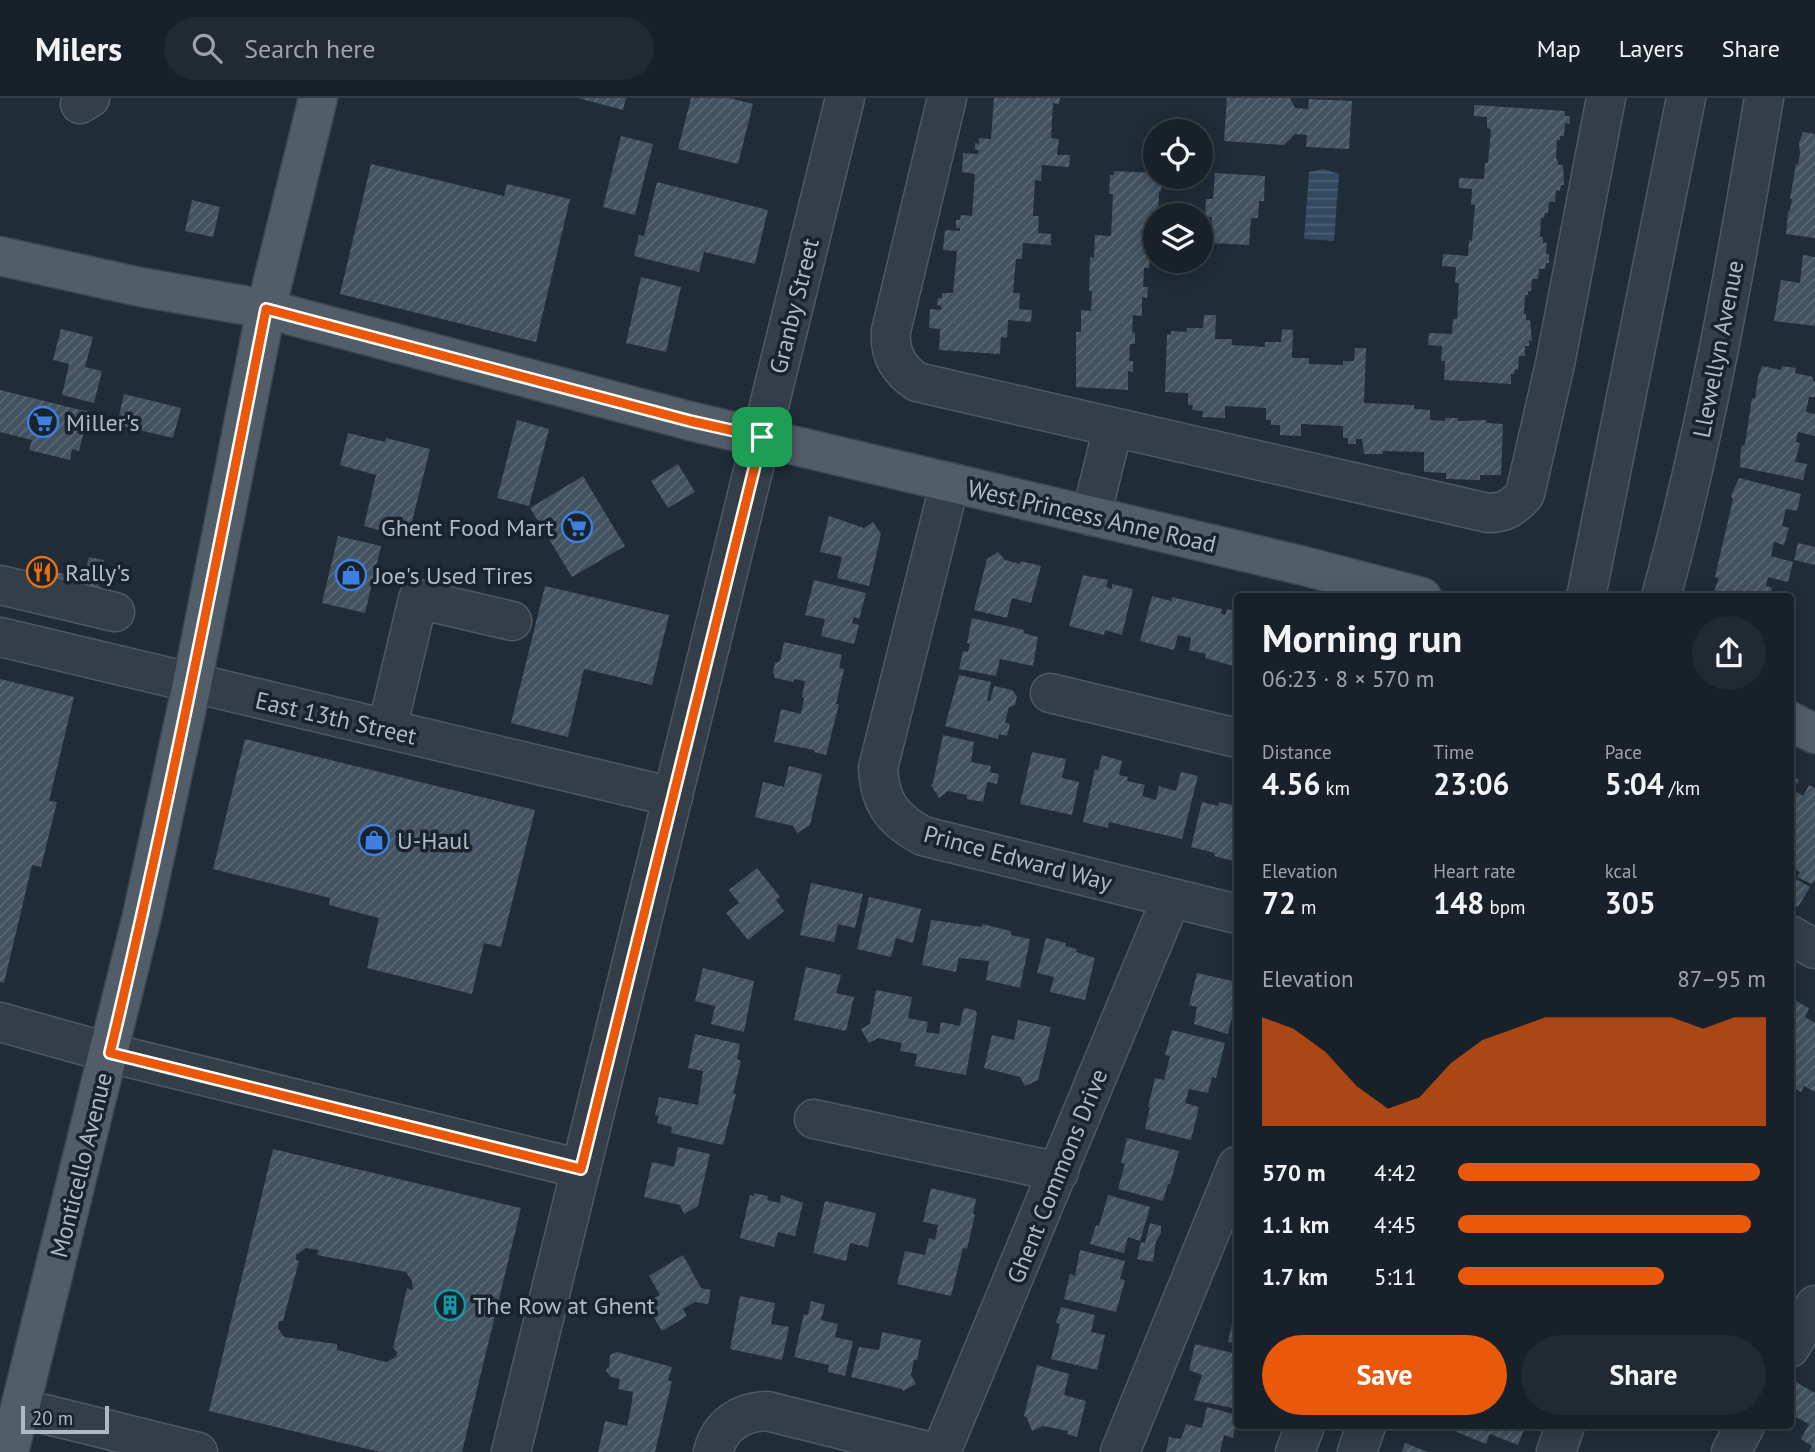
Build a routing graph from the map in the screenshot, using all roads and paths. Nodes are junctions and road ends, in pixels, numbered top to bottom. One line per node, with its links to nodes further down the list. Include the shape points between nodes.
1 (82, 98): 2 (street, via 80,104)
2 (90, 98)
3 (318, 98): 10 (main road, Monticello Avenue)
4 (845, 98): 12 (street, Granby Street)
5 (947, 98): 11 (street, via 891,331 895,359 917,382)
6 (1606, 98): 11 (street, via 1555,363 1525,494 1515,506 1488,513)
7 (1686, 98): 17 (street)
8 (1764, 98): 18 (street, Llewellyn Avenue, via 1698,448)
9 (0, 256): 10 (main road, West Princess Anne Road)
10 (266, 309): 12 (main road, West Princess Anne Road); 22 (main road, Monticello Avenue)
11 (1113, 428): 14 (street)
12 (762, 437): 13 (main road, West Princess Anne Road); 28 (street, Granby Street)
13 (950, 482): 14 (main road, West Princess Anne Road); 29 (street, Prince Edward Way, via 878,768 887,807 904,826 923,836)
14 (1091, 516): 16 (main road, West Princess Anne Road)
15 (0, 585): 19 (street)
16 (1407, 593)
17 (1587, 593)
18 (1662, 593)
19 (115, 612)
20 (512, 621): 25 (street, via 418,598)
21 (0, 637): 22 (street, East 13th Street)
22 (192, 684): 25 (street, East 13th Street); 34 (main road, Monticello Avenue)
23 (1051, 693): 27 (street)
24 (1794, 723): 26 (main road)
25 (387, 729): 28 (street, East 13th Street)
26 (1815, 734)
27 (1234, 737)
28 (673, 797): 36 (street, Granby Street)
29 (1171, 899): 30 (street, Prince Edward Way); 37 (street, Ghent Commons Drive)
30 (1234, 913)
31 (1794, 938): 32 (street)
32 (1815, 949)
33 (0, 1022): 34 (street)
34 (110, 1053): 36 (street); 41 (main road, Monticello Avenue)
35 (814, 1119): 37 (street)
36 (581, 1169): 48 (street, Granby Street)
37 (1059, 1172): 51 (street, Ghent Commons Drive)
38 (1234, 1173): 52 (street)
39 (1815, 1305): 40 (street)
40 (1794, 1341)
41 (20, 1408): 46 (main road, Monticello Avenue); 47 (street)
42 (1304, 1429): 53 (street)
43 (1365, 1429): 54 (street)
44 (1564, 1429): 55 (street)
45 (1743, 1429): 56 (street)
46 (9, 1452)
47 (198, 1452)
48 (511, 1452)
49 (713, 1452): 50 (street, via 716,1438 731,1421 767,1410)
50 (930, 1452)
51 (941, 1452)
52 (1120, 1452)
53 (1295, 1452)
54 (1357, 1452)
55 (1556, 1452)
56 (1731, 1452)

